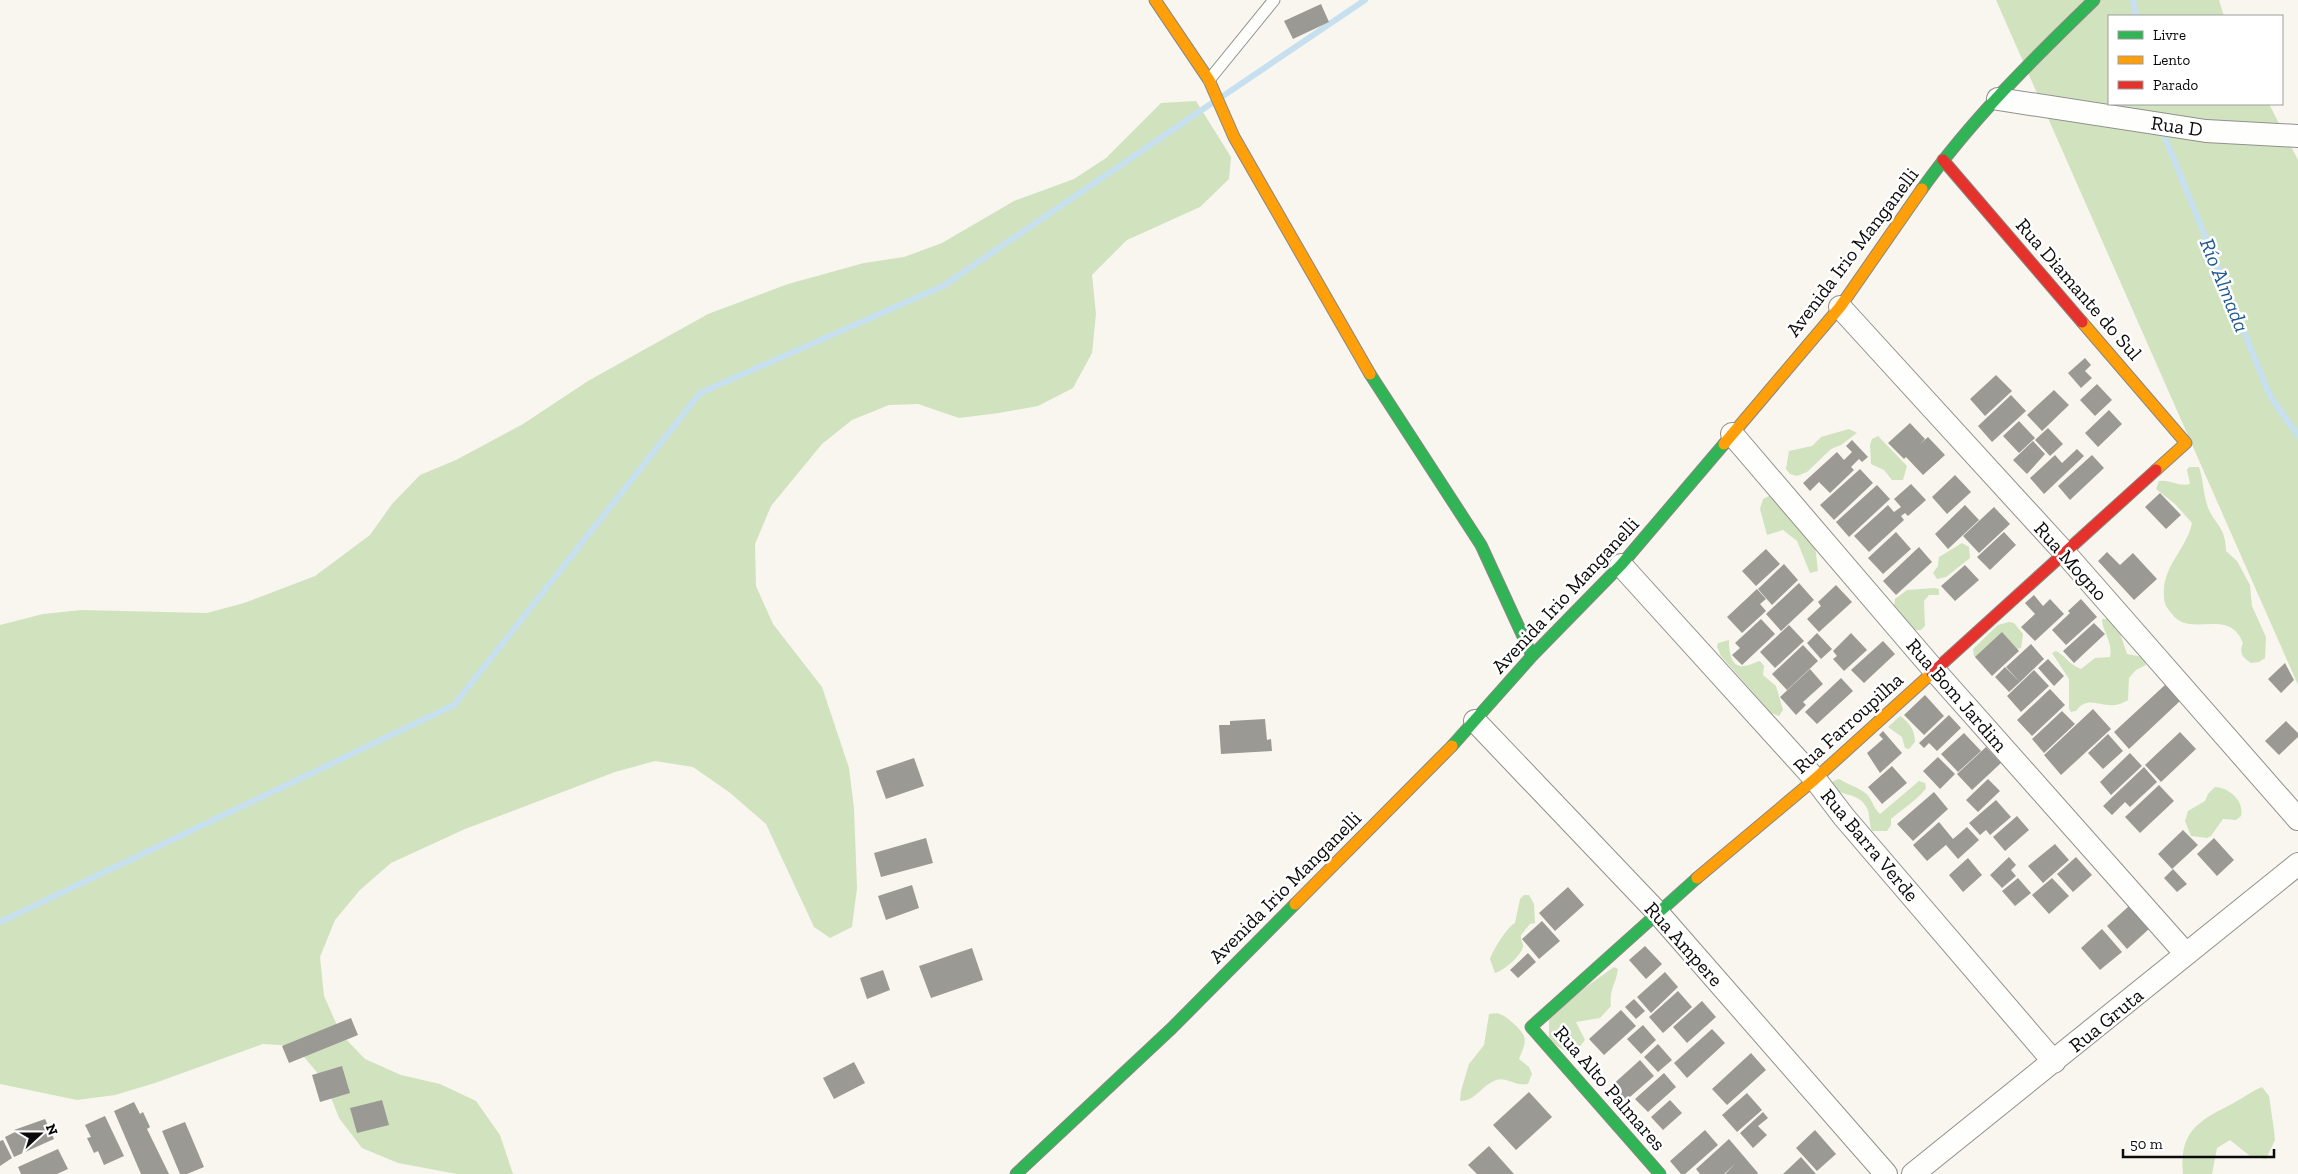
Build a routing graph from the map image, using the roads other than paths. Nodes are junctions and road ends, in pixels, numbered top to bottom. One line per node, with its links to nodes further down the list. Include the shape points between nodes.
1 (1155, 0): 4 (street)
2 (1274, 0): 4 (lane)
3 (2094, 0): 5 (street, Avenida Irio Manganelli, via 2034,58)
4 (1209, 80): 13 (street, via 1234,137 1378,390 1481,545)
5 (1998, 99): 6 (street, Rua D, via 2206,131); 7 (street, Avenida Irio Manganelli)
6 (2298, 136)
7 (1943, 160): 8 (street, Avenida Irio Manganelli); 10 (street, Rua Diamante do Sul)
8 (1840, 306): 9 (street, Avenida Irio Manganelli); 11 (street, Rua Mogno)
9 (1732, 434): 12 (street, Avenida Irio Manganelli); 14 (street, Rua Bom Jardim)
10 (2186, 443): 11 (street, Rua Farroupilha)
11 (2064, 552): 14 (street, Rua Farroupilha); 17 (street, Rua Mogno)
12 (1621, 565): 13 (street, Avenida Irio Manganelli); 16 (street, Rua Barra Verde)
13 (1532, 656): 15 (street, Avenida Irio Manganelli)
14 (1934, 670): 16 (street, Rua Farroupilha); 20 (street, Rua Bom Jardim)
15 (1475, 721): 19 (street, Rua Ampere); 23 (street, Avenida Irio Manganelli, via 1172,1028)
16 (1815, 779): 19 (street, Rua Farroupilha); 22 (street, Rua Barra Verde)
17 (2298, 819)
18 (2298, 864): 20 (street, Rua Gruta)
19 (1657, 912): 21 (street, Rua Farroupilha); 25 (street, Rua Ampere)
20 (2186, 954): 22 (street, Rua Gruta)
21 (1531, 1027): 24 (street, Rua Alto Palmares)
22 (2054, 1062): 26 (street, Rua Gruta)
23 (1016, 1174)
24 (1660, 1174)
25 (1886, 1174)
26 (1913, 1174)

